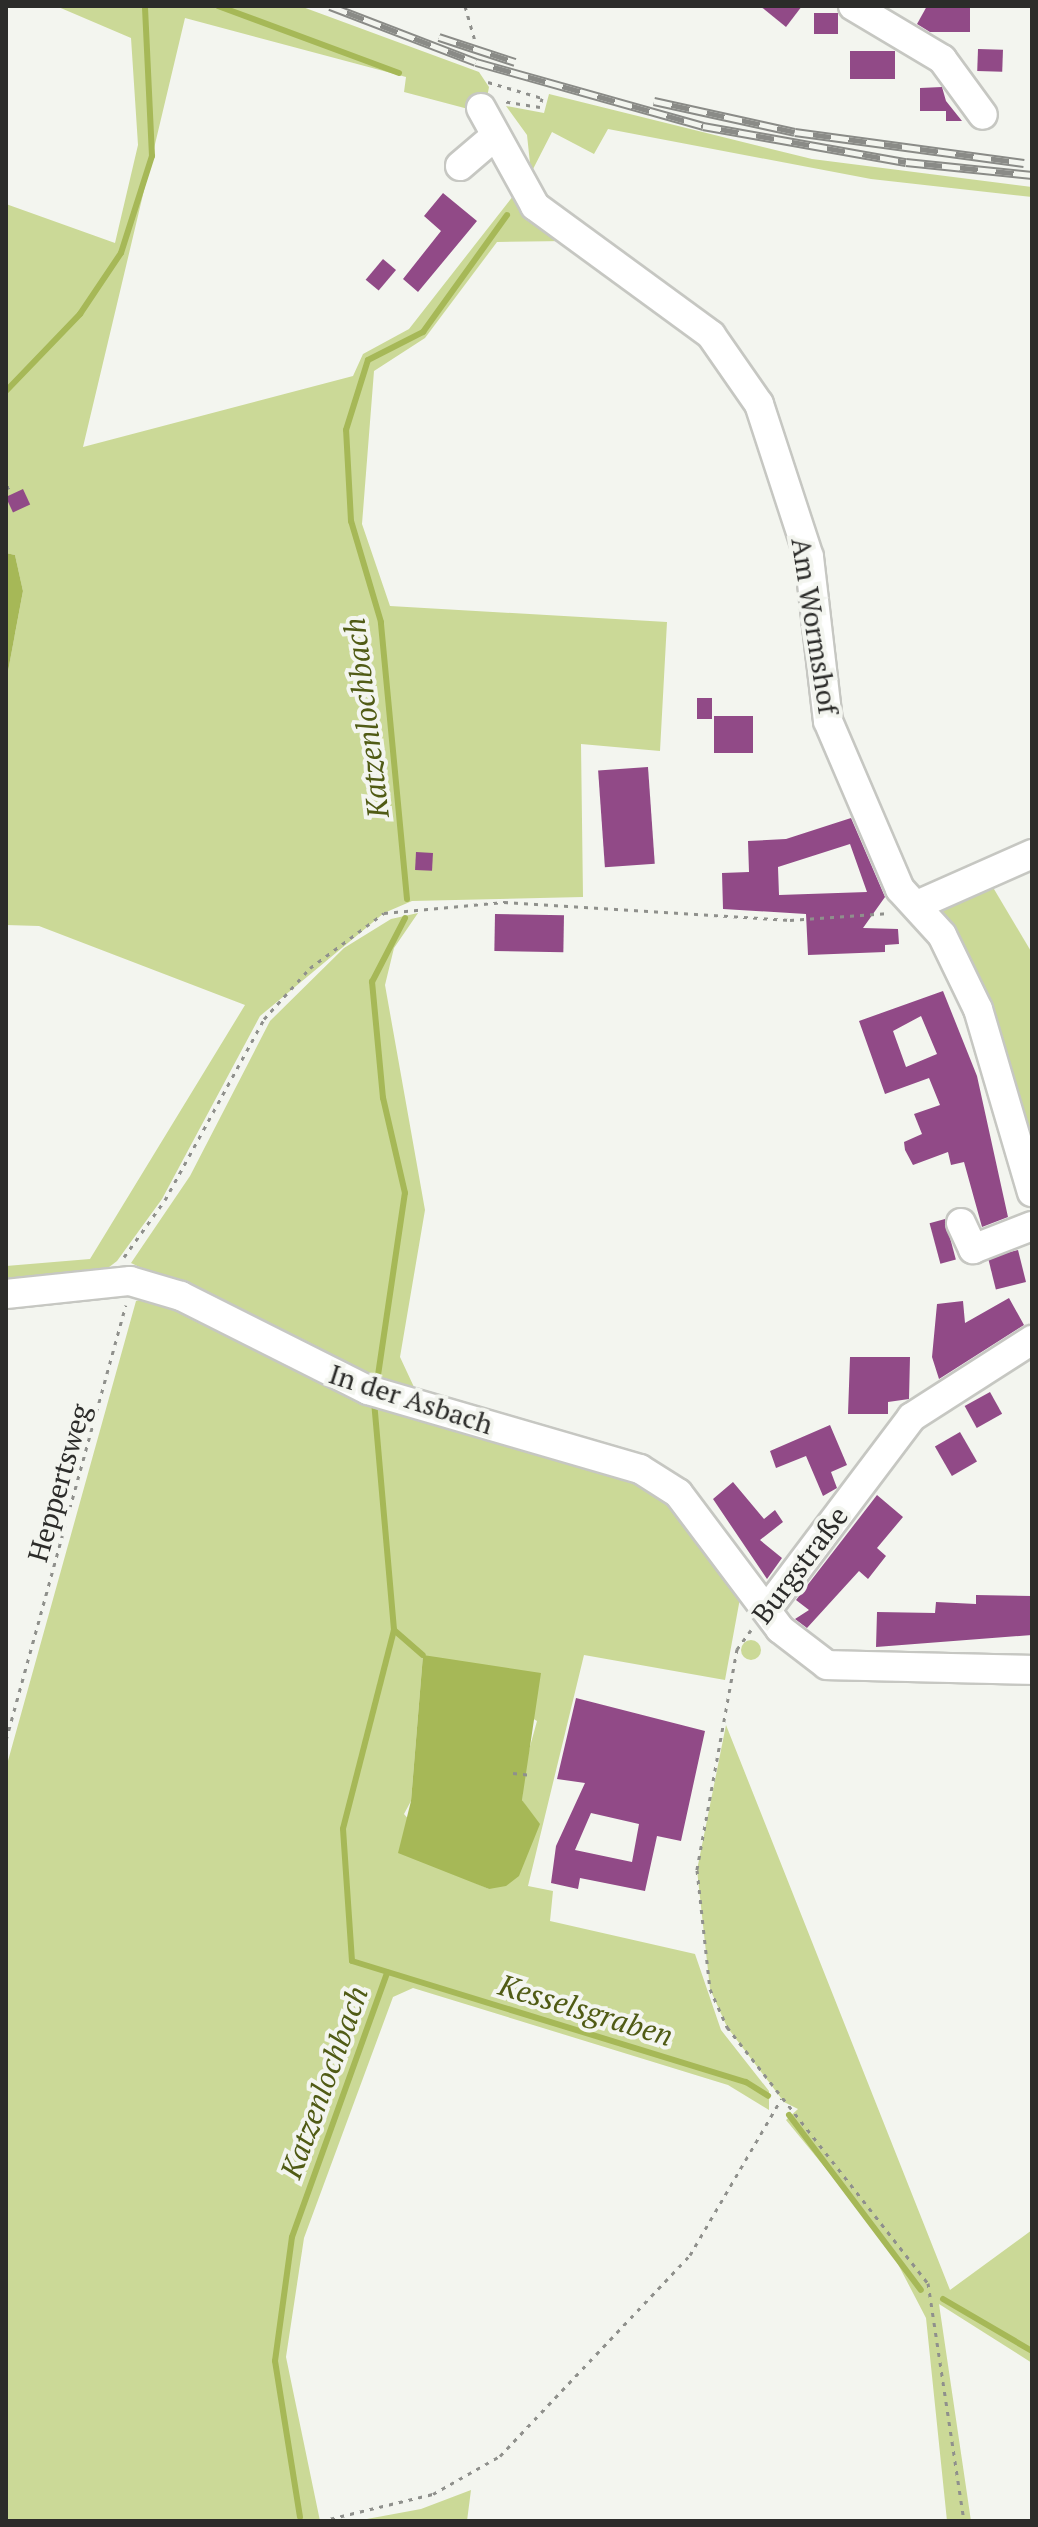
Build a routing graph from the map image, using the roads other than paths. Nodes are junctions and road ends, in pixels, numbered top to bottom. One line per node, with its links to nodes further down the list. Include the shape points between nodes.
1 (853, 6): 3 (street, via 942,59)
2 (490, 99): 4 (street, Am Wormshof)
3 (983, 115)
4 (495, 136): 5 (street); 7 (street, Am Wormshof, via 535,206 711,335 759,404 809,557 828,721 900,889)
5 (460, 166)
6 (1032, 854): 7 (street)
7 (917, 905): 8 (street, Am Wormshof, via 942,935 978,1009)
8 (1032, 1192)
9 (961, 1223): 10 (street, via 973,1249)
10 (1032, 1226)
11 (6, 1294): 13 (street, In der Asbach, via 130,1281 181,1296 368,1390 655,1476 678,1493)
12 (1032, 1340): 13 (street, Burgstraße, via 912,1417)
13 (768, 1608): 14 (street, In der Asbach, via 780,1629 827,1665)
14 (1032, 1670)

